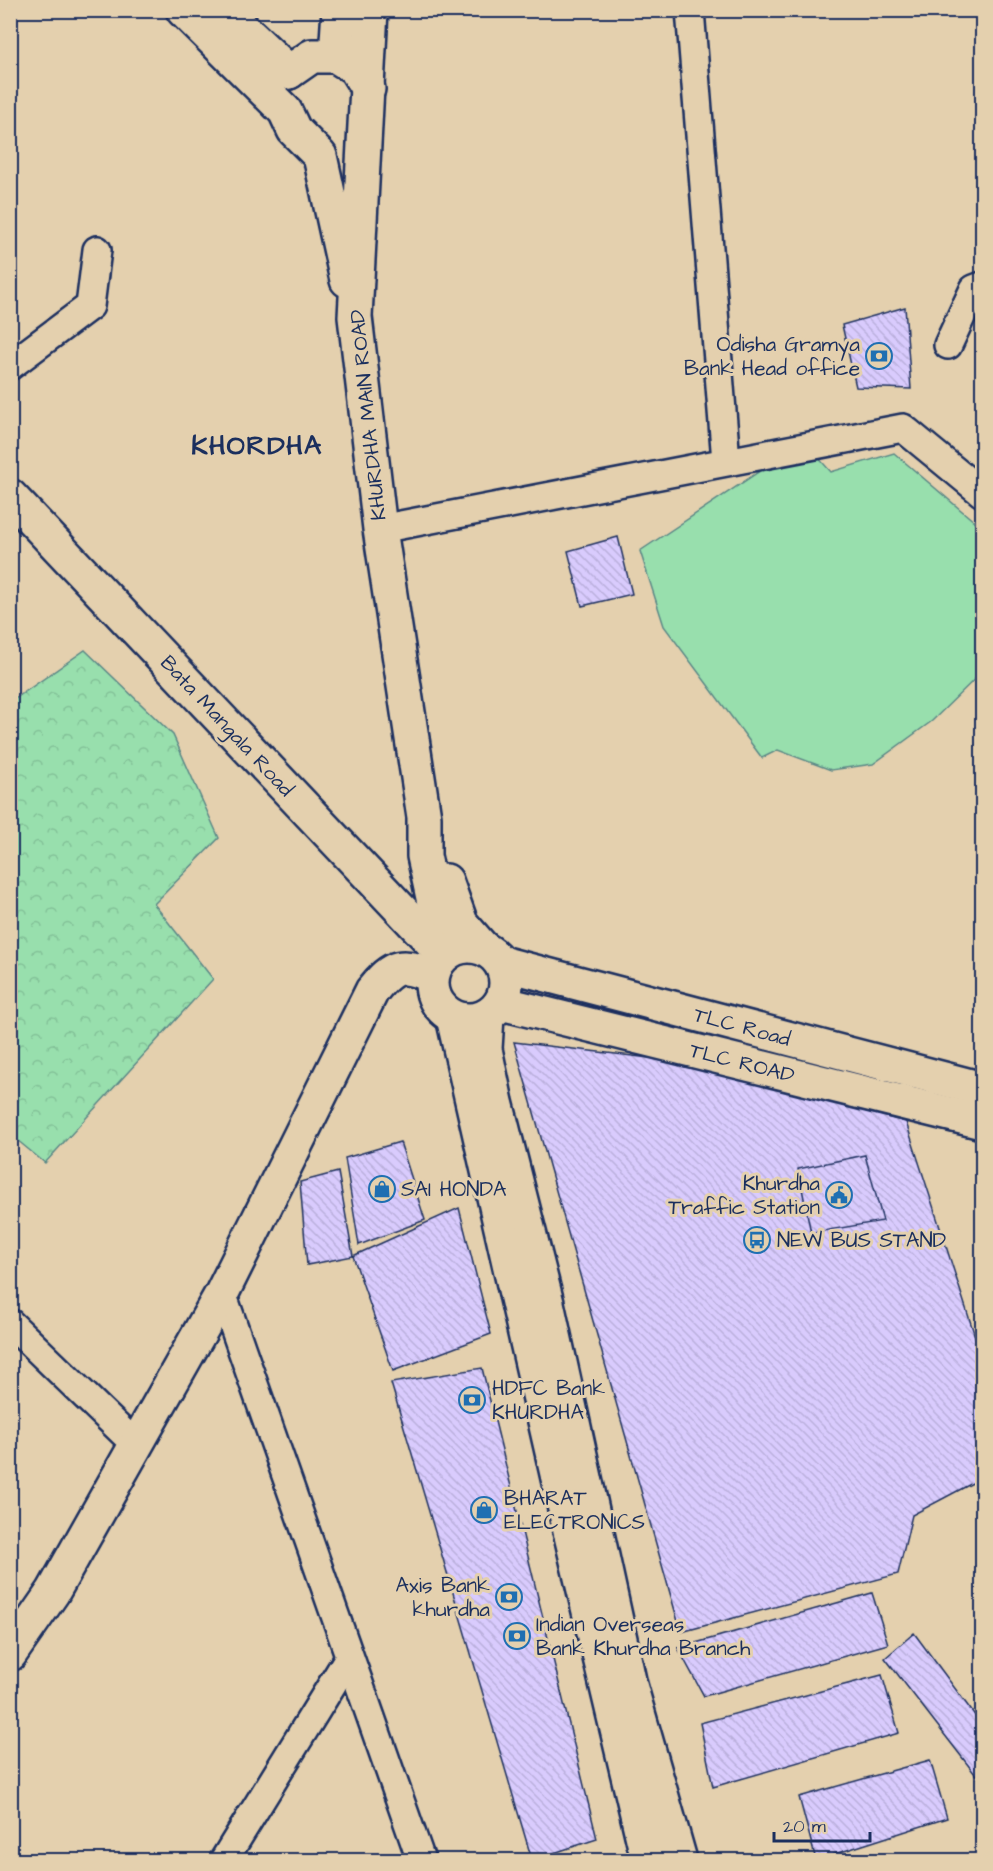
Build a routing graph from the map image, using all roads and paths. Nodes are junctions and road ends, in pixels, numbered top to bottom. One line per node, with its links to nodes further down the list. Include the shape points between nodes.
1 (183, 10): 9 (main road)
2 (223, 10): 7 (main road)
3 (339, 10): 6 (main road)
4 (371, 10): 8 (main road, KHURDHA MAIN ROAD)
5 (690, 10): 17 (street)
6 (336, 56): 7 (main road, via 312,56); 8 (main road, via 356,68)
7 (289, 72): 9 (main road)
8 (368, 89): 10 (main road, KHURDHA MAIN ROAD)
9 (285, 111): 11 (main road, via 294,130)
10 (366, 134): 11 (main road, via 344,151); 14 (main road, KHURDHA MAIN ROAD)
11 (320, 156): 14 (main road)
12 (97, 250): 16 (street, via 90,306)
13 (982, 286): 15 (street, via 974,289)
14 (356, 316): 21 (main road, KHURDHA MAIN ROAD)
15 (948, 345)
16 (10, 366)
17 (726, 461): 18 (street, via 903,428); 21 (street)
18 (982, 493)
19 (10, 496): 24 (main road, Bata Mangala Road)
20 (10, 522): 24 (main road, Bata Mangala Road)
21 (380, 529): 22 (main road, KHURDHA MAIN ROAD)
22 (424, 817): 23 (main road, via 461,923); 24 (main road, via 424,856 438,921)
23 (492, 955): 24 (main road, via 464,945); 25 (main road, via 507,983); 27 (main road, TLC Road)
24 (440, 962): 26 (main road, via 433,992 440,1007); 29 (main road, via 396,968 372,991)
25 (494, 1009): 26 (main road, via 470,1020); 28 (main road, TLC ROAD); 34 (main road, via 485,1049 547,1303 630,1685)
26 (453, 1017): 37 (main road)
27 (982, 1089)
28 (982, 1122)
29 (222, 1293): 31 (main road); 33 (street)
30 (10, 1323): 31 (street)
31 (136, 1445): 32 (main road, via 53,1592)
32 (10, 1654)
33 (349, 1657): 35 (street); 36 (street)
34 (677, 1849)
35 (224, 1860)
36 (421, 1860)
37 (648, 1860)

